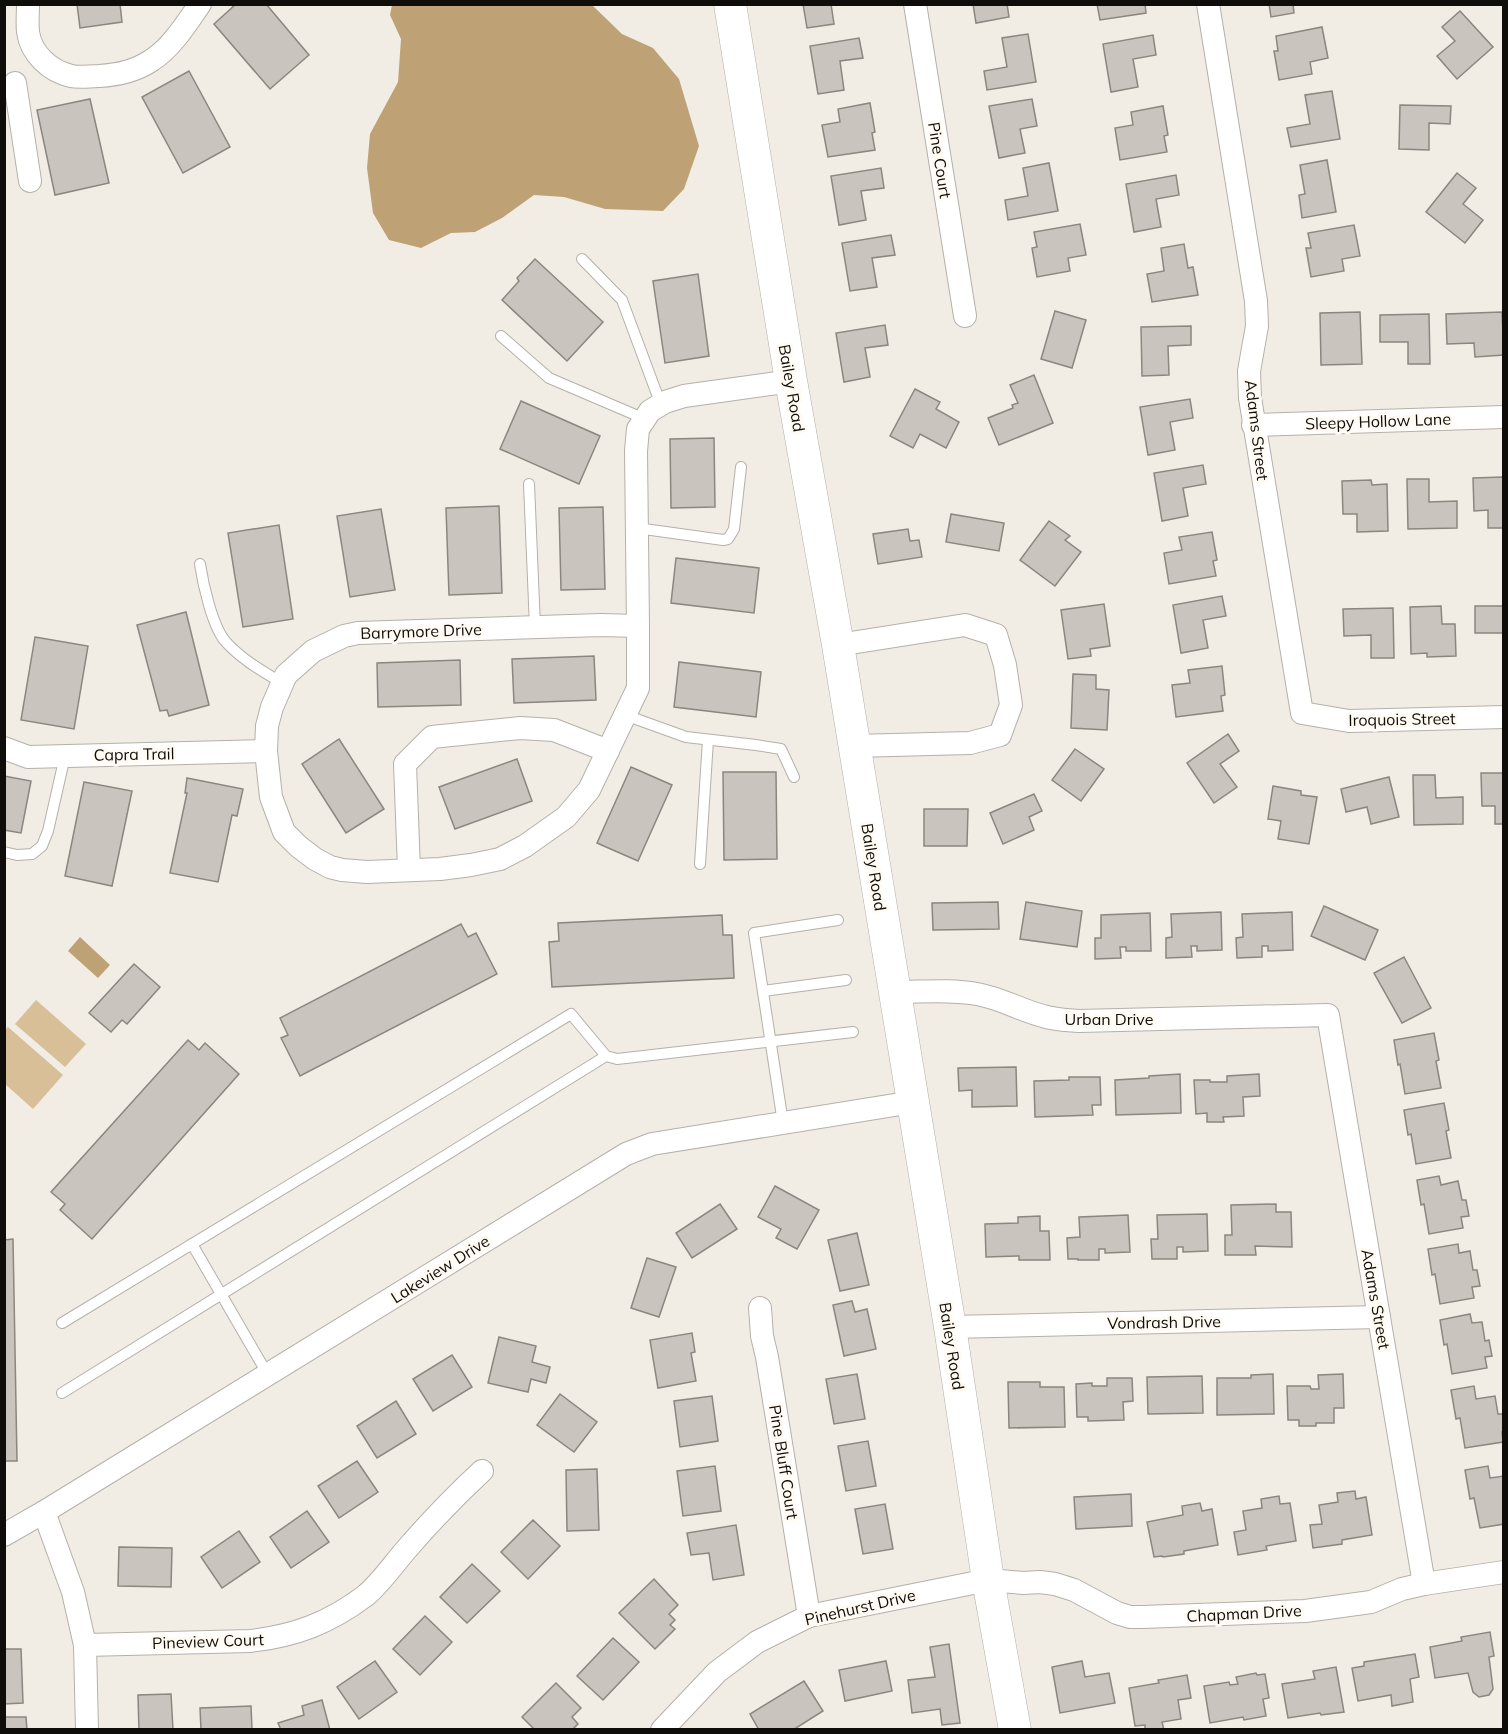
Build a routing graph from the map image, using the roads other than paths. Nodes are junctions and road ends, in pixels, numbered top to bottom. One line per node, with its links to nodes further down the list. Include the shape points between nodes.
1 (28, 4): 6 (street, via 28,34)
2 (200, 4): 6 (street, via 173,40 152,60 135,69 117,75 70,76)
3 (730, 4): 12 (street, Bailey Road)
4 (915, 4): 10 (street, Pine Court)
5 (1208, 4): 15 (street, Adams Street, via 1256,302 1257,326 1249,371)
6 (45, 64): 7 (street)
7 (10, 84): 8 (street)
8 (30, 181)
9 (582, 259): 13 (lane, via 622,300)
10 (966, 316)
11 (501, 336): 13 (lane, via 549,378)
12 (791, 381): 13 (street, via 684,396 665,402); 22 (street, Bailey Road)
13 (653, 412): 18 (street, Barrymore Drive, via 638,429)
14 (1503, 417): 15 (street, Sleepy Hollow Lane)
15 (1254, 424): 24 (street, Adams Street)
16 (741, 467): 18 (lane, via 734,529 728,539)
17 (529, 484): 21 (lane)
18 (637, 528): 20 (street, Barrymore Drive)
19 (200, 564): 23 (lane, via 202,581 223,639 244,659)
20 (638, 626): 21 (street, Barrymore Drive); 25 (street, Barrymore Drive, via 638,688)
21 (535, 627): 23 (street, Barrymore Drive, via 344,636 313,651)
22 (838, 645): 28 (street, Bailey Road); 28 (street, via 966,625 996,635 1005,665 1011,705 1000,735 970,743)
23 (282, 683): 30 (street, Barrymore Drive, via 267,726)
24 (1302, 713): 26 (street, Iroquois Street, via 1349,721)
25 (625, 715): 27 (lane, via 686,737); 31 (street, Barrymore Drive)
26 (1503, 717)
27 (708, 740): 33 (lane, via 781,749); 35 (lane)
28 (854, 746): 40 (street, Bailey Road)
29 (4, 748): 32 (street, Capra Trail, via 28,757)
30 (266, 751): 32 (street, Capra Trail); 36 (street, Barrymore Drive, via 271,797 284,832 298,846 315,859 342,870)
31 (608, 751): 36 (street, Barrymore Drive, via 589,790 566,817 525,846 500,858 471,865); 36 (street, via 554,730 520,728 432,737 405,764)
32 (65, 756): 34 (lane, via 42,846 32,854)
33 (794, 777)
34 (4, 852)
35 (700, 864)
36 (409, 870)
37 (838, 920): 39 (lane, via 754,933)
38 (846, 980): 39 (lane)
39 (763, 991): 43 (lane)
40 (895, 992): 41 (street, Urban Drive, via 977,994 1042,1016 1079,1021); 45 (street, Bailey Road)
41 (1328, 1015): 50 (street, Adams Street)
42 (853, 1032): 43 (lane)
43 (771, 1042): 44 (lane, via 617,1059); 46 (lane)
44 (606, 1056): 47 (lane, via 571,1014); 48 (lane)
45 (913, 1101): 46 (street, Lakeview Drive); 52 (street, Bailey Road)
46 (783, 1123): 53 (street, Lakeview Drive, via 652,1144 626,1154)
47 (192, 1244): 48 (lane); 51 (lane)
48 (222, 1294): 53 (lane); 54 (lane)
49 (760, 1308): 61 (street, Pine Bluff Court)
50 (1379, 1317): 52 (street, Vondrash Drive); 60 (street, Adams Street)
51 (62, 1323)
52 (950, 1327): 59 (street, Bailey Road)
53 (268, 1375): 56 (street, Lakeview Drive)
54 (62, 1393)
55 (482, 1470): 62 (street, Pineview Court, via 367,1594 317,1625 274,1639)
56 (44, 1512): 57 (street, Lakeview Drive); 62 (street, via 74,1592)
57 (4, 1535)
58 (1503, 1572): 60 (street, Chapman Drive)
59 (988, 1580): 60 (street, Chapman Drive, via 1055,1584 1130,1617 1305,1611 1371,1602); 61 (street, Pinehurst Drive); 65 (street, Bailey Road)
60 (1424, 1584)
61 (809, 1616): 64 (street, Pinehurst Drive, via 757,1642 717,1672)
62 (85, 1645): 63 (street)
63 (87, 1730)
64 (662, 1730)
65 (1015, 1730)

